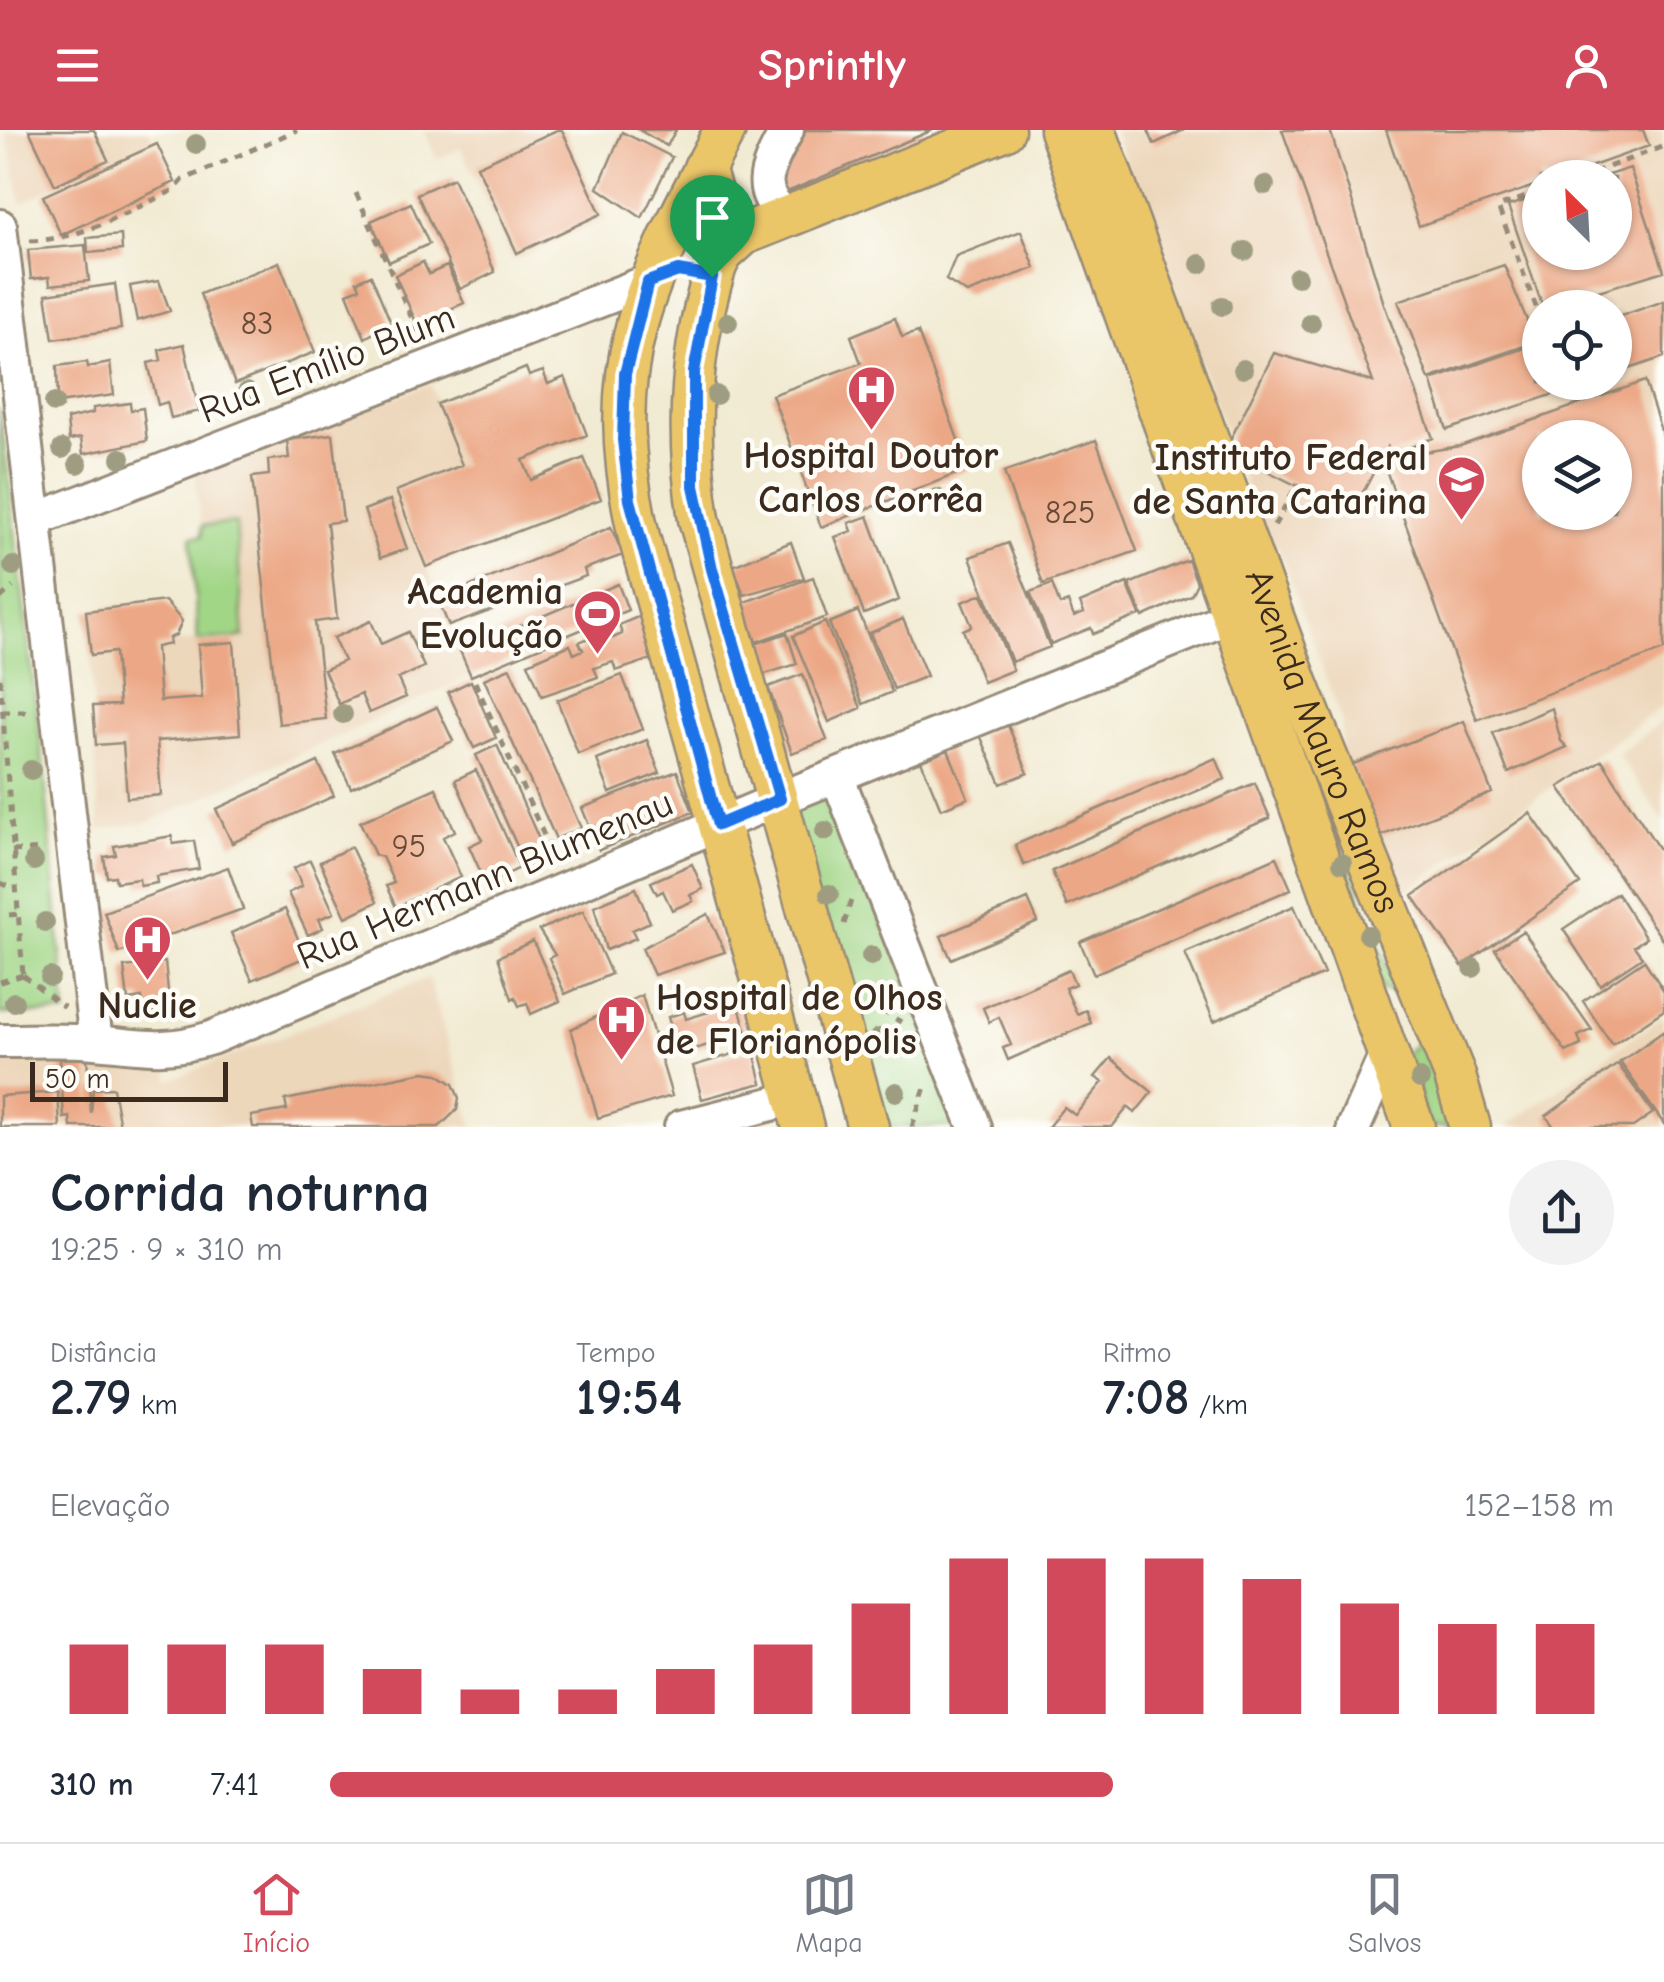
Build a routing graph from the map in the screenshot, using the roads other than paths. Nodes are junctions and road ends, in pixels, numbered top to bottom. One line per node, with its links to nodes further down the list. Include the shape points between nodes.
1 (725, 130): 6 (main road)
2 (787, 130): 7 (street, via 765,182 770,204)
3 (1004, 130): 7 (main road)
4 (1060, 130): 13 (main road, Avenida Mauro Ramos)
5 (1095, 130): 13 (main road, Avenida Mauro Ramos)
6 (704, 168): 9 (main road, via 716,208); 11 (main road)
7 (787, 217): 9 (main road)
8 (1, 234): 12 (street)
9 (744, 234): 10 (main road, via 722,254)
10 (712, 277): 11 (main road, via 678,271); 15 (main road, via 694,372 694,486)
11 (648, 282): 12 (street, Rua Emílio Blum); 16 (main road, via 625,374 630,500)
12 (36, 520): 19 (street)
13 (1249, 609): 14 (street, Rua Hermann Blumenau); 17 (main road, Avenida Mauro Ramos); 20 (main road, Avenida Mauro Ramos)
14 (838, 776): 15 (street, Rua Hermann Blumenau); 24 (street)
15 (780, 799): 16 (street, Rua Hermann Blumenau); 23 (main road)
16 (718, 825): 19 (street, Rua Hermann Blumenau, via 211,1038 150,1050); 21 (main road)
17 (1432, 1020): 20 (main road); 27 (main road, Avenida Mauro Ramos)
18 (0, 1041): 19 (street, Rua Hermann Blumenau)
19 (96, 1042)
20 (1388, 1050): 25 (street); 26 (main road, Avenida Mauro Ramos)
21 (799, 1112): 22 (street)
22 (681, 1127)
23 (868, 1127)
24 (975, 1127)
25 (1354, 1127)
26 (1414, 1127)
27 (1470, 1127)

